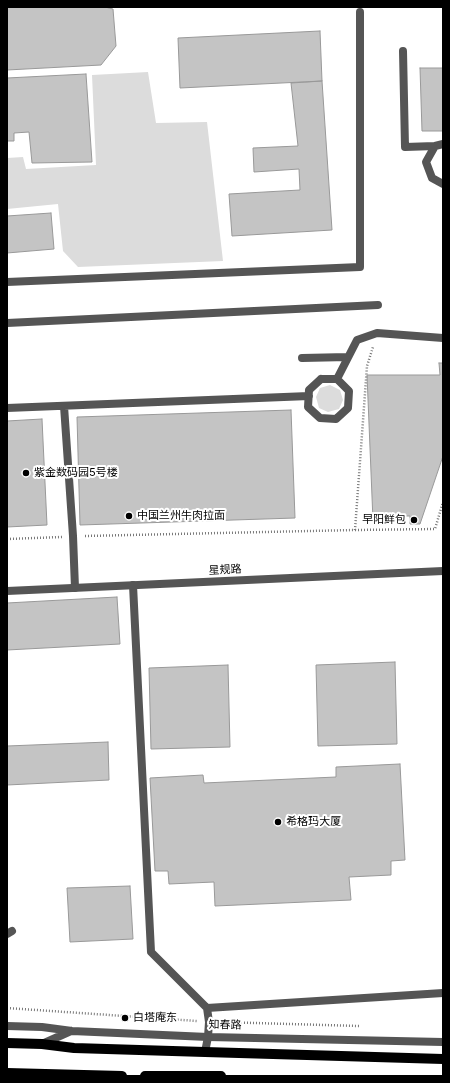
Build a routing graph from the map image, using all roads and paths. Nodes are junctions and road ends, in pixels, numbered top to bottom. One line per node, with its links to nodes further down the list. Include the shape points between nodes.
1 (360, 12): 5 (street, via 360,267)
2 (403, 51): 3 (street, via 405,146)
3 (439, 145): 4 (street, via 426,162 432,178)
4 (443, 184)
5 (7, 282)
6 (378, 305): 7 (street)
7 (7, 323)
8 (377, 333): 9 (street); 10 (street, via 357,340); 17 (path, via 367,366)
9 (443, 338)
10 (348, 357): 11 (street); 12 (street)
11 (302, 358)
12 (337, 379): 13 (street, via 321,379 309,390); 13 (street, via 348,391 348,408 336,419 320,418 308,406)
13 (309, 396): 14 (street)
14 (64, 406): 15 (street); 18 (street)
15 (7, 408)
16 (443, 502): 17 (path, via 435,529)
17 (355, 530): 18 (path)
18 (73, 536): 19 (path); 22 (street)
19 (7, 539)
20 (443, 571): 21 (street, 星规路)
21 (132, 585): 22 (street, 星规路); 25 (street, via 151,952)
22 (75, 588): 23 (street, 星规路)
23 (7, 591)
24 (443, 993): 25 (street)
25 (207, 1008): 28 (street)
26 (7, 1026): 27 (street, 知春路)
27 (72, 1031): 28 (street, 知春路); 31 (street)
28 (208, 1037): 29 (street, 知春路); 32 (street)
29 (443, 1042)
30 (7, 1043): 31 (main road)
31 (42, 1044): 32 (main road, via 74,1048)
32 (205, 1052): 33 (main road)
33 (443, 1059)
34 (7, 1073): 35 (main road)
35 (122, 1076)
36 (145, 1076): 37 (main road)
37 (202, 1076): 38 (main road)
38 (221, 1076)

